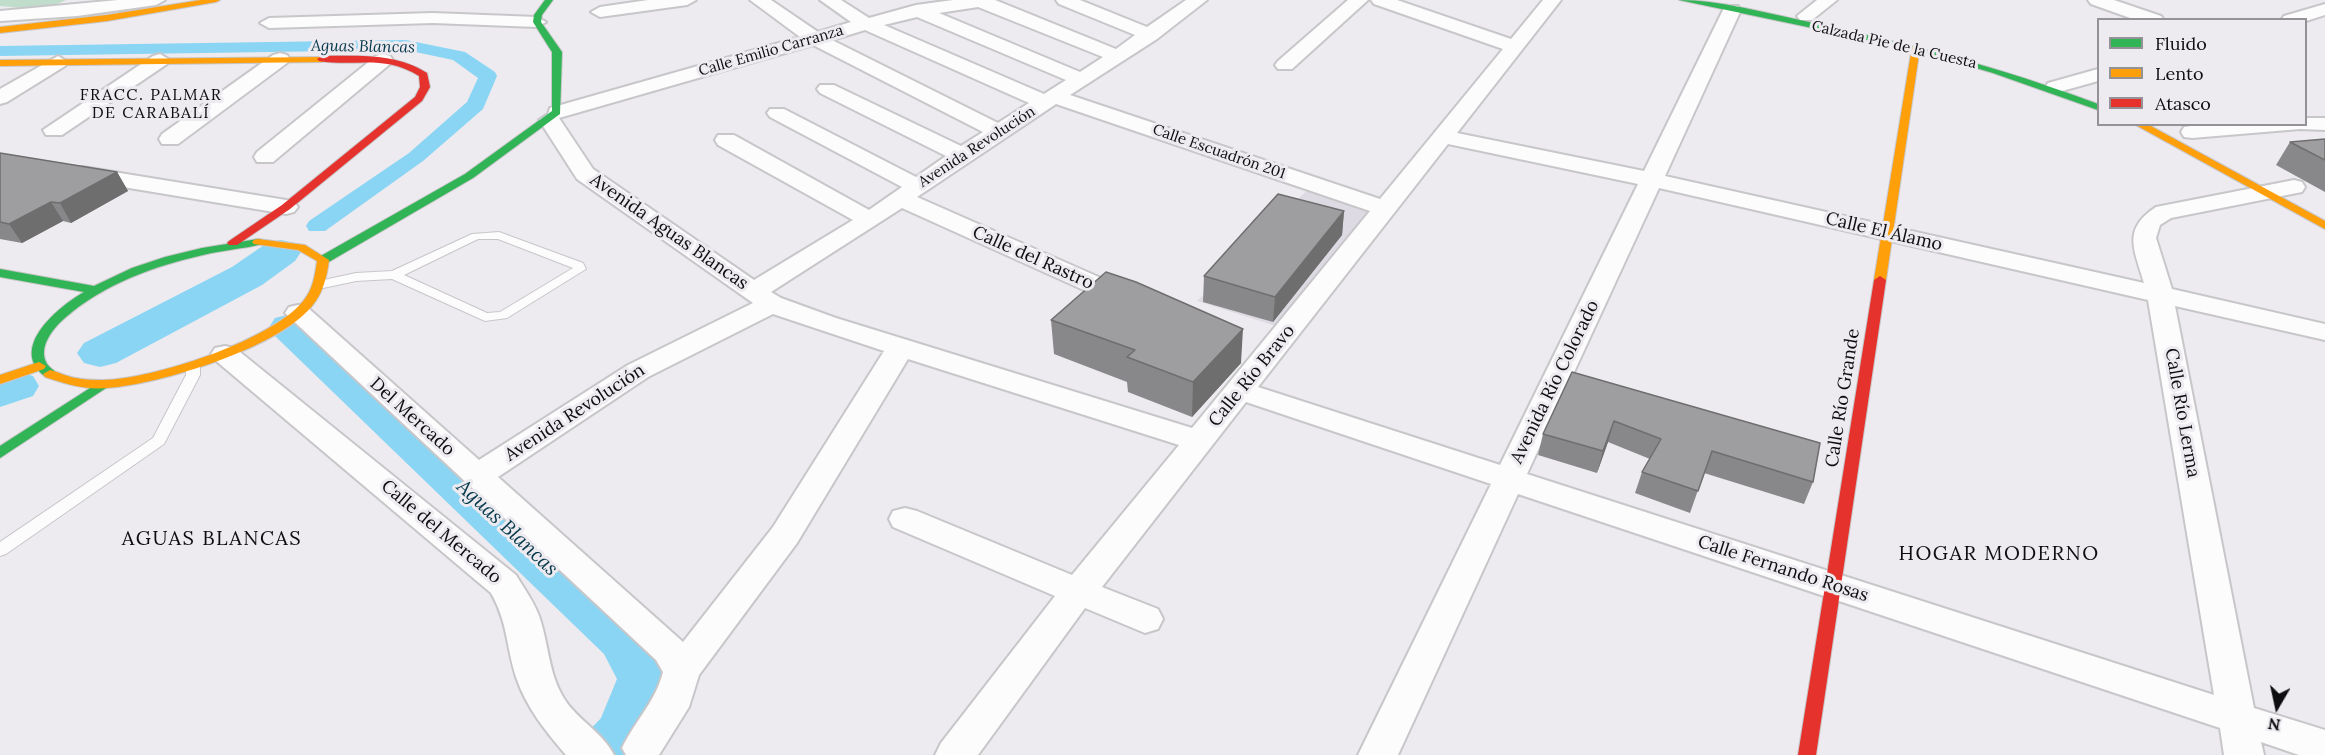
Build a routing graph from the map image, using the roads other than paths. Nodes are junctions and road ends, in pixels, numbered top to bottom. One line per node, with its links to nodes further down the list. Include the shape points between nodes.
1 (156, 0): 24 (street)
2 (177, 0): 28 (main road)
3 (216, 0): 33 (main road)
4 (494, 0): 29 (street)
5 (549, 0): 30 (main road)
6 (687, 0): 23 (street)
7 (759, 0): 35 (street)
8 (829, 0): 32 (street, Calle Escuadrón 201)
9 (902, 0): 22 (street)
10 (977, 0): 11 (street, Calle Emilio Carranza); 22 (street, Calle Emilio Carranza); 38 (street)
11 (987, 0)
12 (1065, 0): 34 (street)
13 (1198, 0): 34 (street, Avenida Revolución)
14 (1359, 0): 44 (street)
15 (1380, 0): 36 (street)
16 (1552, 0): 36 (street, Calle Río Bravo)
17 (1683, 0): 20 (main road, Calzada Pie de la Cuesta)
18 (1828, 0): 25 (street)
19 (2097, 0): 26 (street)
20 (1726, 5): 25 (main road, Calzada Pie de la Cuesta); 37 (main road, Calzada Pie de la Cuesta); 69 (street, Avenida Río Colorado)
21 (2325, 9): 27 (street)
22 (918, 11): 32 (street, Calle Emilio Carranza); 46 (street)
23 (600, 12)
24 (0, 16)
25 (1806, 16): 47 (main road, Calzada Pie de la Cuesta, via 1969,51)
26 (2149, 18)
27 (2296, 18)
28 (0, 22)
29 (497, 22): 30 (street); 31 (street, via 433,18)
30 (537, 22): 54 (main road, via 557,52)
31 (269, 23)
32 (867, 24): 35 (street, Calle Emilio Carranza); 51 (street, Calle Escuadrón 201)
33 (0, 30)
34 (1150, 34): 38 (street, Avenida Revolución)
35 (816, 39): 54 (street, Calle Emilio Carranza); 61 (street)
36 (1514, 46): 62 (street, Calle Río Bravo)
37 (1916, 47): 47 (main road, Calzada Pie de la Cuesta); 76 (main road, Calle Río Grande)
38 (1118, 56): 46 (street, Avenida Revolución)
39 (280, 59): 40 (main road); 41 (main road); 63 (street)
40 (160, 60): 42 (main road); 59 (street)
41 (383, 60): 67 (street); 72 (main road, via 415,67 424,75 425,87 419,99)
42 (58, 62): 43 (main road); 50 (street)
43 (0, 63)
44 (1285, 65)
45 (2097, 75): 47 (street)
46 (1080, 79): 51 (street, Avenida Revolución)
47 (2063, 85): 49 (main road, Calzada Pie de la Cuesta); 52 (main road, Calzada Pie de la Cuesta)
48 (826, 89): 66 (street)
49 (2097, 93)
50 (0, 98)
51 (1049, 99): 61 (street, Avenida Revolución); 73 (street, Calle Escuadrón 201)
52 (2097, 106)
53 (777, 113): 71 (street, Calle del Rastro)
54 (554, 116): 78 (main road, via 470,176); 84 (street, Avenida Aguas Blancas, via 585,174)
55 (2307, 124): 56 (street)
56 (2325, 124)
57 (2144, 126): 70 (main road)
58 (2258, 126): 60 (street)
59 (54, 130)
60 (2187, 130): 65 (main road)
61 (999, 132): 66 (street, Avenida Revolución)
62 (1442, 136): 69 (street, Calle El Álamo); 73 (street, Calle Río Bravo)
63 (170, 139)
64 (726, 140): 74 (street)
65 (2212, 143)
66 (962, 155): 71 (street, Avenida Revolución)
67 (265, 157)
68 (57, 170): 72 (street)
69 (1653, 180): 76 (street, Calle El Álamo); 98 (street, Avenida Río Colorado)
70 (2284, 187): 75 (main road); 83 (street, Calle Río Lerma, via 2164,212 2149,222 2144,238)
71 (909, 192): 74 (street, Avenida Revolución); 85 (street, Calle del Rastro)
72 (286, 207): 77 (main road)
73 (1385, 208): 94 (street, Calle Río Bravo, via 1254,356)
74 (870, 220): 84 (street, Avenida Revolución)
75 (2325, 226)
76 (1887, 232): 83 (street, Calle El Álamo); 101 (main road, Calle Río Grande)
77 (234, 243): 78 (main road, via 301,247); 82 (main road, via 178,256)
78 (323, 260): 81 (main road)
79 (0, 273): 82 (main road)
80 (394, 275): 80 (lane, via 492,318 580,269 499,235 488,235 476,236); 81 (lane)
81 (323, 284): 86 (main road)
82 (96, 290): 90 (main road, via 59,313 42,332 35,351)
83 (2160, 294): 87 (street, Calle El Álamo); 105 (street, Calle Río Lerma)
84 (763, 298): 88 (street, Avenida Aguas Blancas, via 826,324); 97 (street, Avenida Revolución, via 638,371)
85 (1147, 309)
86 (298, 312): 89 (main road); 97 (street, Del Mercado)
87 (2325, 332)
88 (901, 347): 95 (street, Avenida Aguas Blancas); 104 (street, via 785,535)
89 (225, 354): 91 (main road); 108 (street, Calle del Mercado, via 504,584 521,615 535,678 552,712)
90 (39, 366): 92 (main road); 93 (main road, via 73,383)
91 (193, 366): 93 (main road); 100 (lane, via 193,375 159,441)
92 (0, 380)
93 (101, 385): 96 (main road)
94 (1241, 390): 95 (street, Calle Río Bravo); 98 (street, Calle Fernando Rosas)
95 (1200, 441): 102 (street, Calle Río Bravo)
96 (0, 453)
97 (477, 476): 104 (street, Del Mercado, via 669,650)
98 (1508, 480): 101 (street, Calle Fernando Rosas); 110 (street, Avenida Río Colorado)
99 (905, 519): 102 (street)
100 (0, 550)
101 (1833, 585): 105 (street, Calle Fernando Rosas); 111 (main road, Calle Río Grande)
102 (1077, 593): 103 (street); 109 (street, Calle Río Bravo)
103 (1145, 619)
104 (682, 671): 107 (street, via 676,696)
105 (2239, 719): 106 (street, Calle Fernando Rosas); 112 (street, Calle Río Lerma)
106 (2325, 747)
107 (642, 748)
108 (590, 752)
109 (956, 755)
110 (1378, 755)
111 (1807, 755)
112 (2244, 755)

